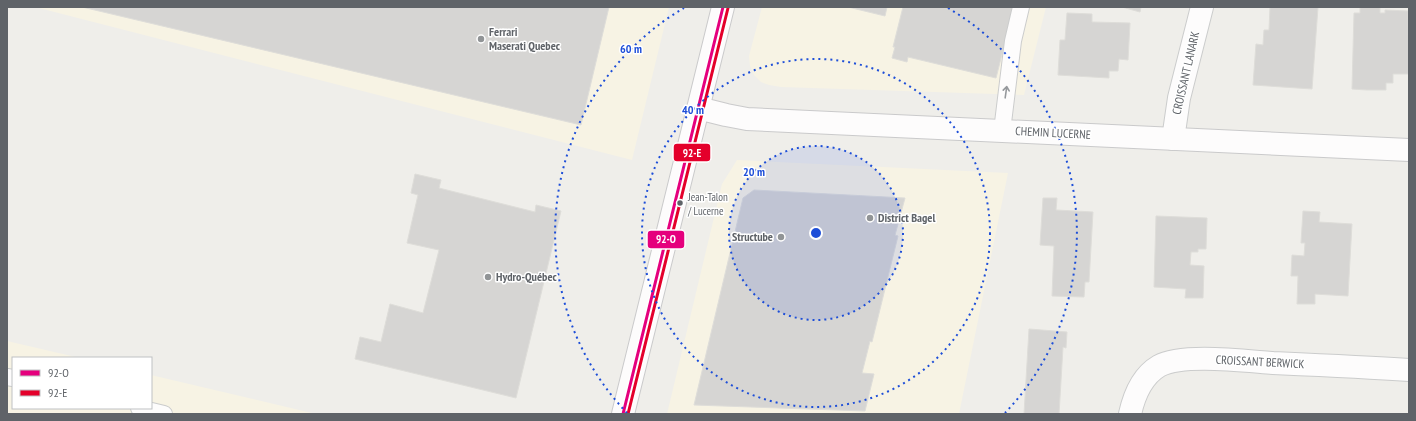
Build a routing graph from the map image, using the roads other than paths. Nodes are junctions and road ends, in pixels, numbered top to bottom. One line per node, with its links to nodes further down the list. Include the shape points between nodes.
1 (723, 7): 4 (main road)
2 (1021, 7): 5 (lane, one-way to 2, via 1013,41)
3 (1202, 7): 6 (main road, CROISSANT LANARK, via 1177,105)
4 (698, 108): 5 (main road, CHEMIN LUCERNE, via 747,119); 12 (main road)
5 (1002, 131): 6 (main road, CHEMIN LUCERNE)
6 (1173, 139): 7 (main road, CHEMIN LUCERNE)
7 (1409, 150)
8 (1409, 370): 10 (main road, CROISSANT BERWICK, via 1206,359 1171,361 1158,366 1140,385)
9 (143, 409): 11 (lane)
10 (1131, 409)
11 (164, 414)
12 (624, 414)

